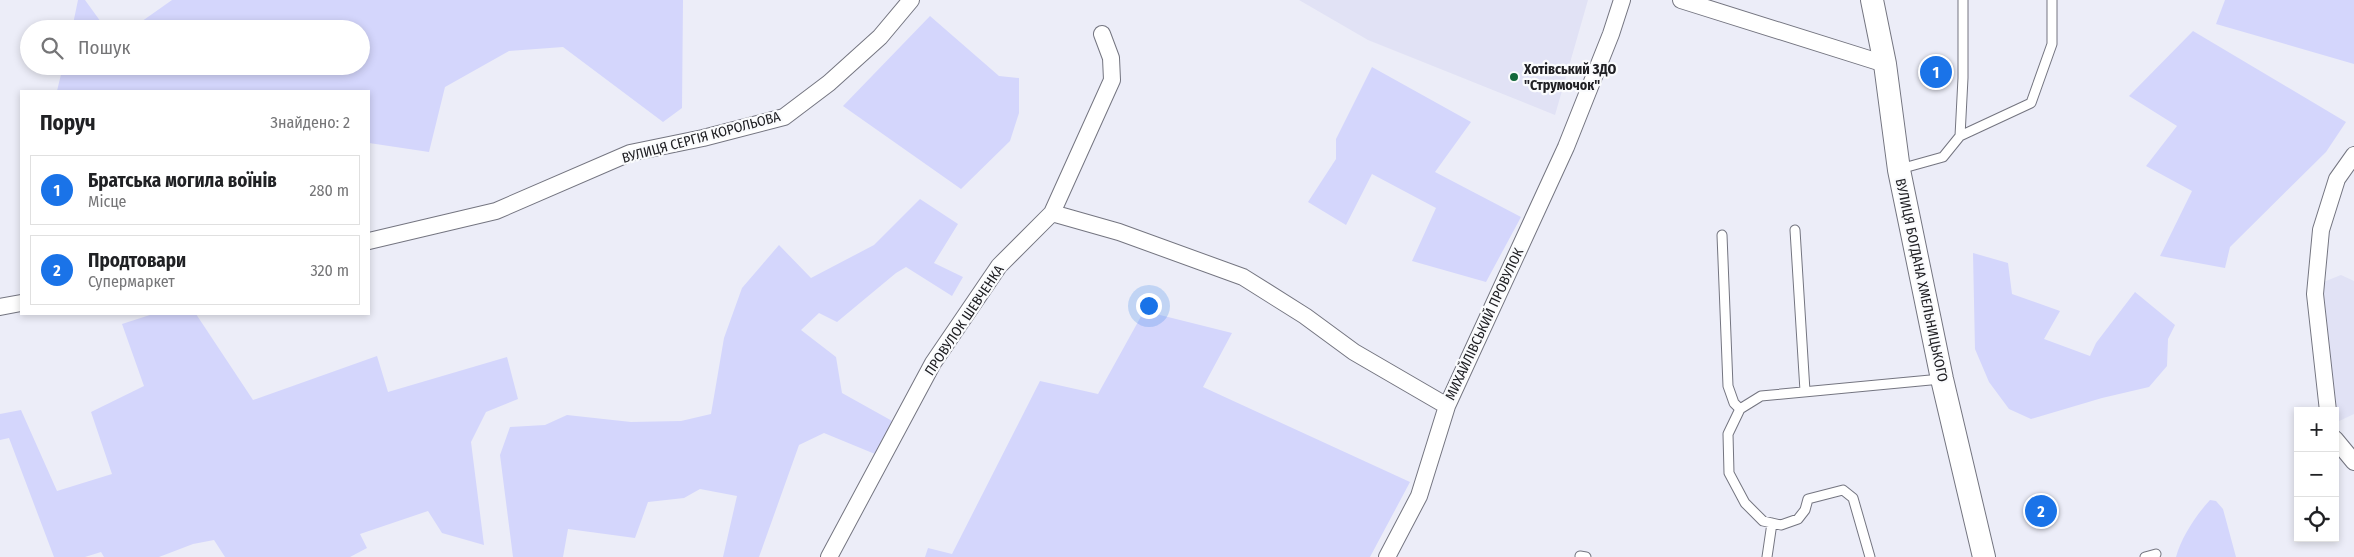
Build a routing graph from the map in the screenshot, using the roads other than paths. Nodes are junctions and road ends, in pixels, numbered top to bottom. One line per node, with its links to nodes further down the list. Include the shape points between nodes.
1 (911, 0): 15 (street, ВУЛИЦЯ СЕРГІЯ КОРОЛЬОВА, via 880,37 829,83 784,117 630,153 496,211)
2 (1622, 0): 20 (street, МИХАЙЛІВСЬКИЙ ПРОВУЛОК, via 1566,147)
3 (1682, 0): 8 (street)
4 (1872, 0): 8 (street, ВУЛИЦЯ БОГДАНА ХМЕЛЬНИЦЬКОГО)
5 (1963, 0): 9 (lane)
6 (2052, 0): 9 (lane, via 2052,44 2031,103)
7 (1102, 34): 12 (street, ПРОВУЛОК ШЕВЧЕНКА, via 1112,58 1112,80)
8 (1885, 64): 11 (street, ВУЛИЦЯ БОГДАНА ХМЕЛЬНИЦЬКОГО)
9 (1960, 136): 11 (lane, via 1943,156)
10 (2354, 155): 21 (street, via 2337,179 2321,230 2315,294)
11 (1899, 170): 18 (street, ВУЛИЦЯ БОГДАНА ХМЕЛЬНИЦЬКОГО)
12 (1052, 213): 20 (street, МИХАЙЛІВСЬКИЙ ПРОВУЛОК, via 1119,232 1243,277 1354,352); 27 (street, ПРОВУЛОК ШЕВЧЕНКА, via 999,266 933,363)
13 (1795, 230): 19 (lane)
14 (1722, 235): 22 (lane, via 1728,386 1734,403)
15 (370, 241)
16 (20, 303): 17 (street)
17 (0, 307)
18 (1942, 379): 19 (lane); 31 (street, ВУЛИЦЯ БОГДАНА ХМЕЛЬНИЦЬКОГО)
19 (1805, 391): 22 (lane, via 1762,396)
20 (1447, 406): 28 (street, via 1419,496)
21 (2328, 407)
22 (1740, 409): 25 (lane, via 1728,434 1729,473 1745,503 1763,521)
23 (2339, 444): 24 (street)
24 (2354, 462)
25 (1772, 523): 29 (lane); 30 (lane, via 1781,525 1798,519 1808,499 1843,490 1853,498)
26 (2156, 554): 32 (lane)
27 (829, 557)
28 (1387, 557)
29 (1767, 557)
30 (1870, 557)
31 (1984, 557)
32 (2145, 557)

